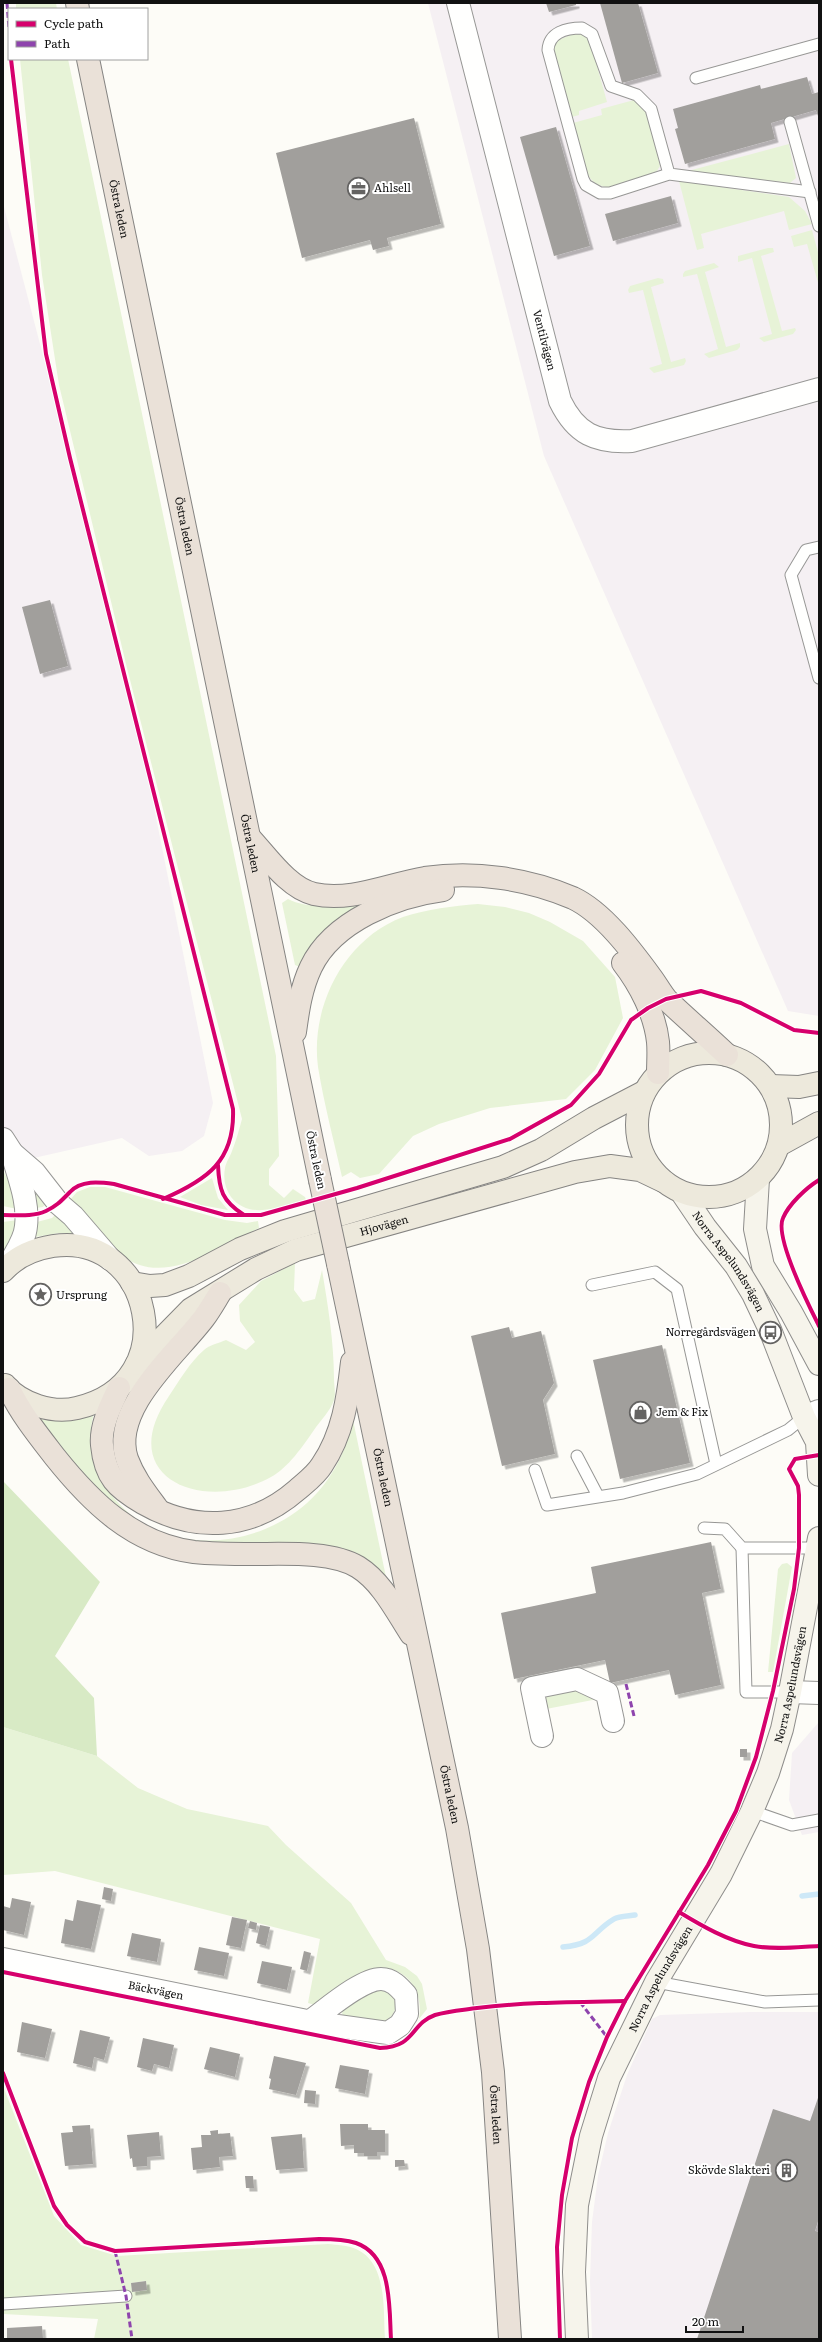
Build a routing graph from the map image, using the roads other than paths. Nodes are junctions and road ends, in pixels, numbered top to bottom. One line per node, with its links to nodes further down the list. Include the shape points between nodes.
1 (458, 3): 9 (street, Ventilvägen, via 560,401 568,418 596,438 632,442)
2 (819, 44): 4 (lane)
3 (88, 60): 12 (highway, Östra leden)
4 (696, 78)
5 (790, 122): 7 (lane)
6 (669, 174): 6 (lane, via 610,193 600,193 586,185 548,50 548,42 555,34 582,28 592,34 611,86 637,95 651,109); 7 (lane)
7 (810, 192): 8 (lane)
8 (819, 226)
9 (819, 389)
10 (819, 547): 11 (lane, via 806,550 791,575)
11 (819, 678)
12 (249, 837): 13 (highway, Östra leden); 14 (highway, via 296,886 314,894 336,895 368,891 424,878 454,876 500,878 541,887 575,899 606,922 666,999)
13 (293, 1049): 15 (highway, via 299,1004 309,974 323,948 358,919 427,892 453,889 497,890 537,899 565,910 594,931 617,956 636,980 648,1008 658,1042); 30 (highway, Östra leden, bridge)
14 (727, 1055): 15 (main road, via 709,1052 690,1055 673,1062); 17 (main road, via 759,1072)
15 (658, 1073): 18 (main road)
16 (819, 1083): 17 (main road, via 799,1087)
17 (771, 1086): 20 (main road, via 779,1105 782,1125)
18 (644, 1092): 23 (main road, via 636,1130 640,1150 649,1167); 27 (main road, Hjovägen, via 541,1150 503,1167 285,1231 240,1249 189,1276 165,1285)
19 (819, 1123): 20 (main road)
20 (779, 1145): 22 (main road, via 771,1163)
21 (7, 1146): 25 (street, via 34,1172 59,1204 73,1216); 26 (street, via 25,1199 26,1226 23,1238)
22 (758, 1179): 24 (main road, via 741,1190 722,1197); 32 (street, via 755,1229 763,1266 792,1312)
23 (663, 1181): 24 (main road); 29 (main road, Hjovägen, via 640,1170 610,1166 575,1172 296,1250 256,1269)
24 (682, 1193): 35 (street, Norra Aspelundsvägen, via 736,1266 753,1294)
25 (112, 1261): 26 (main road, via 78,1246 60,1245 36,1250); 27 (main road, via 123,1270)
26 (6, 1268)
27 (132, 1283): 31 (main road, via 141,1303 145,1330)
28 (592, 1285): 38 (lane, via 655,1272 677,1289)
29 (220, 1293): 31 (main road, Hjovägen, via 191,1308); 42 (highway, via 204,1318 152,1380 131,1413 125,1435 127,1458 136,1478)
30 (354, 1340): 42 (highway, via 348,1396 338,1434 321,1466 306,1482 268,1511 228,1523 194,1522); 46 (highway, Östra leden)
31 (137, 1364): 34 (main road)
32 (819, 1364)
33 (6, 1386): 34 (main road, via 23,1399 56,1410 90,1405); 46 (highway, via 19,1411 71,1477 98,1506 123,1526 146,1538 192,1552 301,1554 334,1559 358,1567 384,1592)
34 (119, 1388): 42 (highway, via 106,1417 102,1444 107,1469 121,1490)
35 (811, 1414): 36 (street, Norra Aspelundsvägen); 38 (lane, via 788,1430)
36 (818, 1441): 40 (street, Norra Aspelundsvägen)
37 (577, 1456): 41 (lane)
38 (716, 1464): 41 (lane, via 697,1474 623,1493)
39 (535, 1470): 41 (lane, via 547,1504)
40 (819, 1475)
41 (598, 1496)
42 (162, 1514)
43 (704, 1528): 45 (lane, via 725,1529)
44 (819, 1543): 45 (lane); 47 (street, Norra Aspelundsvägen)
45 (742, 1548): 47 (lane, via 746,1692)
46 (418, 1645): 59 (highway, Östra leden, via 457,1828 478,1949 493,2072)
47 (790, 1692): 48 (street); 51 (street, Norra Aspelundsvägen, via 782,1729)
48 (819, 1693)
49 (613, 1721): 50 (street, via 607,1694 577,1678 532,1688)
50 (542, 1736)
51 (752, 1811): 52 (lane, via 792,1825); 54 (street, Norra Aspelundsvägen, via 721,1874)
52 (819, 1820)
53 (3, 1959): 56 (street, Bäckvägen)
54 (656, 1982): 55 (lane, via 764,2002); 60 (street, Norra Aspelundsvägen, via 609,2078 591,2136 577,2205 574,2272)
55 (819, 2000)
56 (309, 2022)
57 (126, 2296): 58 (lane)
58 (3, 2304)
59 (510, 2339)
60 (576, 2339)

